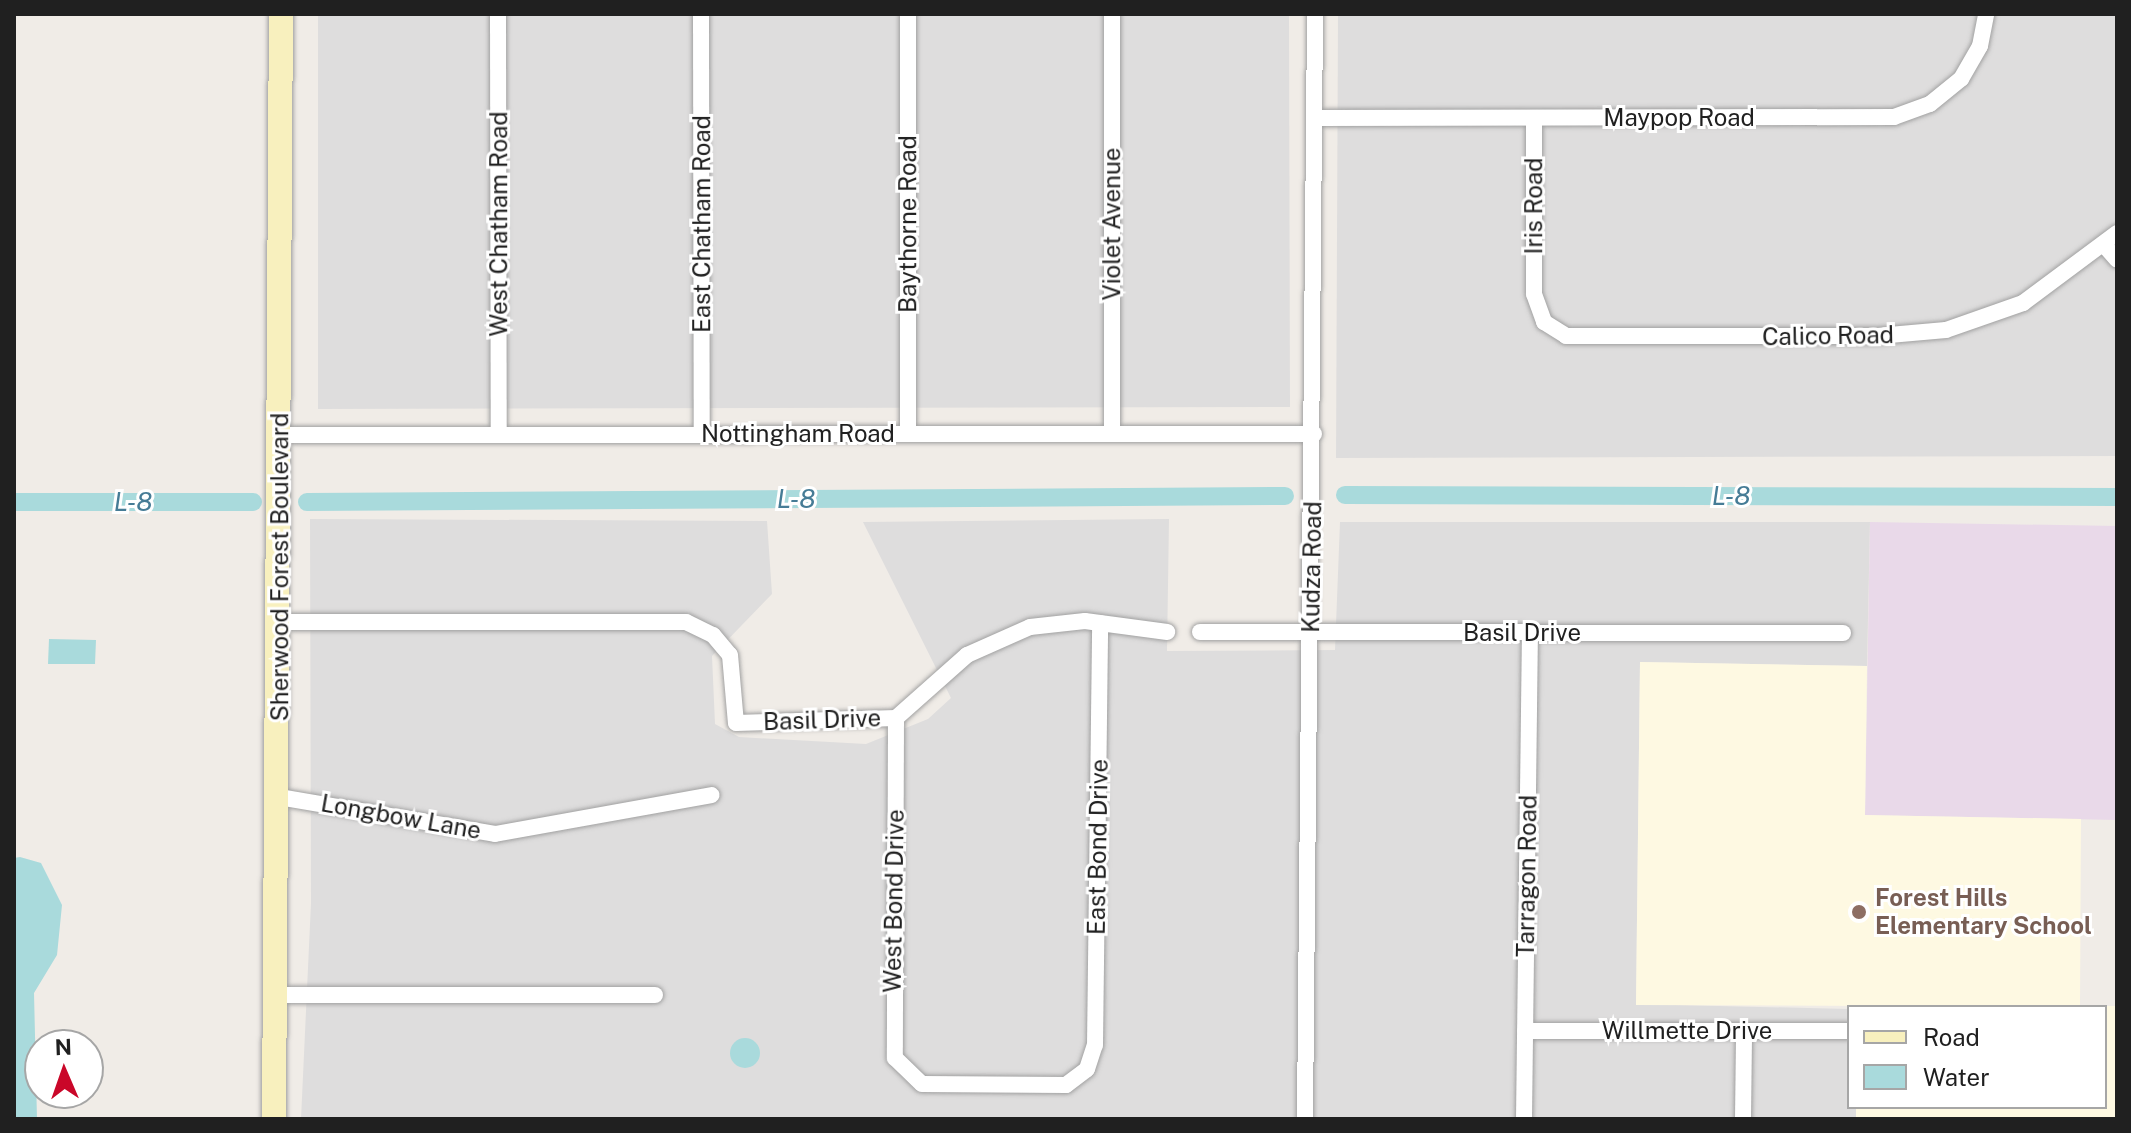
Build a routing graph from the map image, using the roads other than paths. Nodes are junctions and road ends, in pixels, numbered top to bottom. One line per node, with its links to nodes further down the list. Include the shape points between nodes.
1 (281, 14): 17 (street, Sherwood Forest Boulevard)
2 (498, 14): 18 (street, West Chatham Road)
3 (701, 14): 13 (street, East Chatham Road)
4 (908, 14): 14 (street, Baythorne Road)
5 (1112, 14): 15 (street, Violet Avenue)
6 (1315, 14): 8 (street, Kudza Road)
7 (1986, 14): 9 (street, Maypop Road, via 1980,46 1961,79 1906,114)
8 (1315, 118): 9 (street, Maypop Road); 16 (street, Kudza Road)
9 (1534, 118): 12 (street, Iris Road)
10 (2111, 239): 11 (street); 12 (street, Calico Road, via 2023,303 1905,336 1578,337 1544,322)
11 (2117, 260)
12 (1534, 294)
13 (702, 434): 14 (street, Nottingham Road); 18 (street, Nottingham Road)
14 (908, 434): 15 (street, Nottingham Road)
15 (1112, 434): 16 (street, Nottingham Road)
16 (1314, 434): 23 (street, Kudza Road)
17 (281, 435): 18 (street, Nottingham Road); 19 (street, Sherwood Forest Boulevard)
18 (499, 435)
19 (280, 622): 26 (street, Basil Drive, via 686,622 730,655 736,723); 28 (street, Sherwood Forest Boulevard)
20 (1100, 623): 21 (street, Basil Drive); 26 (street, Basil Drive, via 1058,622 991,641); 34 (street, East Bond Drive, via 1095,1045 1087,1069 1053,1087 934,1086)
21 (1167, 632)
22 (1200, 632): 23 (street, Basil Drive)
23 (1311, 633): 25 (street, Basil Drive); 36 (street, Kudza Road)
24 (1843, 633): 25 (street, Basil Drive)
25 (1530, 634): 31 (street, Tarragon Road)
26 (896, 718): 34 (street, West Bond Drive, via 892,1046)
27 (712, 795): 28 (street, Longbow Lane, via 495,834)
28 (279, 797): 29 (street, Sherwood Forest Boulevard)
29 (276, 995): 30 (street); 35 (street, Sherwood Forest Boulevard)
30 (655, 995)
31 (1525, 1031): 32 (street, Willmette Drive); 37 (street, Tarragon Road)
32 (1744, 1031): 33 (street, Willmette Drive); 38 (street)
33 (1847, 1031)
34 (911, 1078)
35 (274, 1119)
36 (1305, 1119)
37 (1524, 1119)
38 (1743, 1119)

